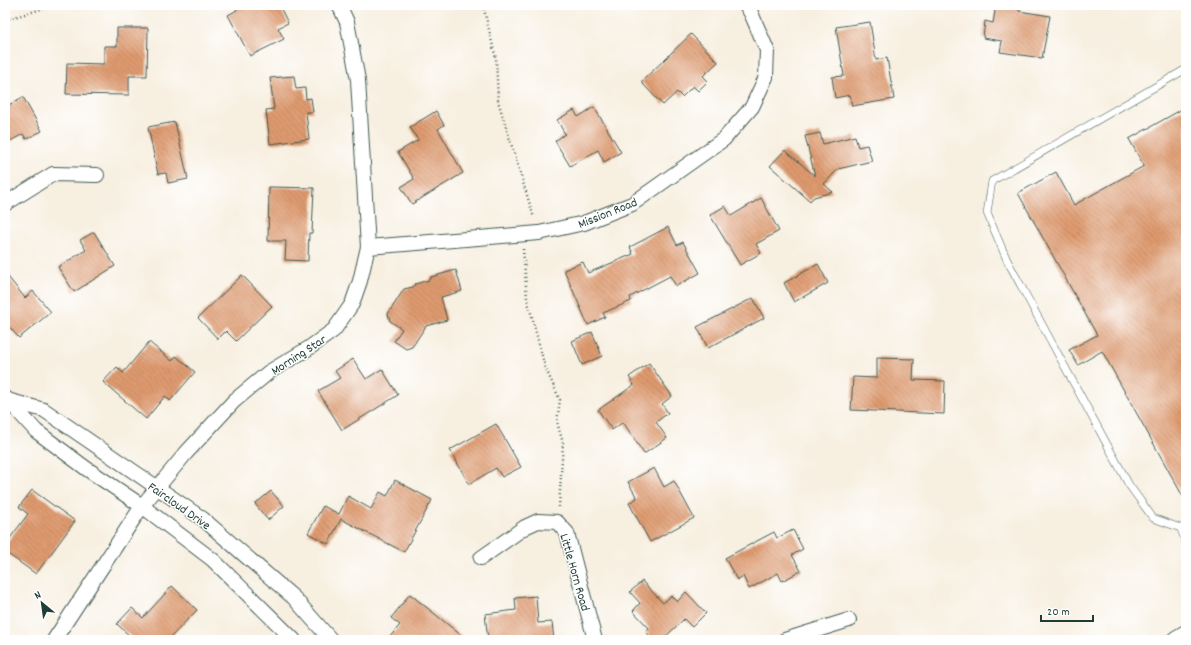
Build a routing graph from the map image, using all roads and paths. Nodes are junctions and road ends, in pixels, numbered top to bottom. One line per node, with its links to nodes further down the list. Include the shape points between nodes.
1 (54, 5): 5 (path)
2 (339, 5): 11 (street, Morning Star, via 347,22 358,80)
3 (483, 5): 9 (path, via 496,59 498,101)
4 (746, 5): 9 (street, Mission Road, via 767,50 766,77 752,107 724,139 632,204 584,223)
5 (5, 20)
6 (1186, 69): 16 (lane, via 992,181 987,212 1007,260 1129,485 1153,518)
7 (97, 176): 8 (street, via 53,174)
8 (5, 204)
9 (539, 233): 10 (street, Mission Road)
10 (522, 234): 11 (street, Mission Road); 15 (path, via 527,298 545,367 560,400 557,422 563,443)
11 (368, 247): 13 (street, Morning Star, via 352,304 334,330 269,372 234,401)
12 (6, 399): 13 (street, Faircloud Drive, via 44,410); 14 (street, Faircloud Drive, via 36,431)
13 (157, 488): 14 (street, Morning Star); 23 (street, Faircloud Drive, via 203,519 294,598)
14 (142, 506): 21 (street, Morning Star); 22 (street, Faircloud Drive, via 213,560)
15 (557, 522): 18 (street, Little Horn Road, via 538,520); 24 (street, Little Horn Road, via 567,533)
16 (1184, 530): 17 (lane)
17 (1186, 543)
18 (481, 558)
19 (849, 620): 25 (street)
20 (1186, 634): 26 (street)
21 (54, 640)
22 (294, 640)
23 (331, 640)
24 (595, 640)
25 (785, 640)
26 (1176, 640)

